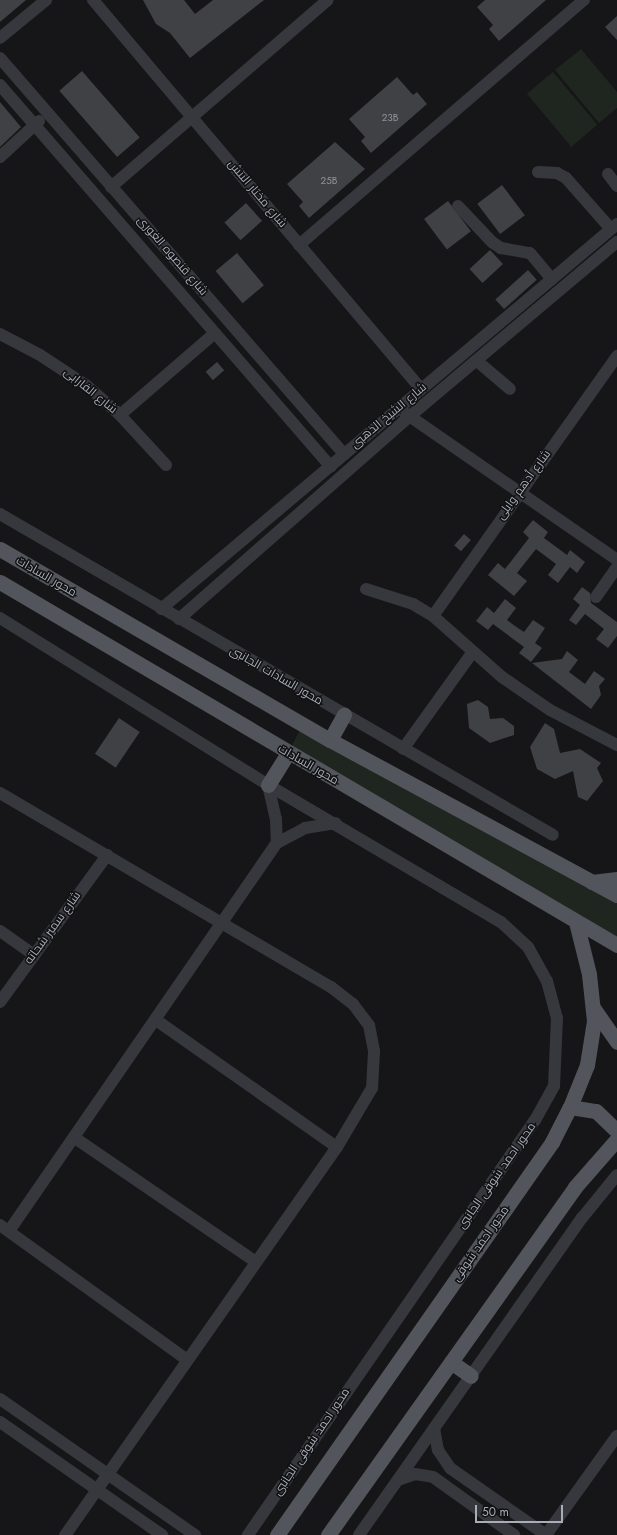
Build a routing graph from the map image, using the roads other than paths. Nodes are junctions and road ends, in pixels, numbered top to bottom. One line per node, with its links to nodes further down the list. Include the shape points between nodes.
1 (46, 0): 5 (street)
2 (93, 0): 9 (street, شارع مختار التتش)
3 (328, 0): 9 (street)
4 (584, 0): 19 (street)
5 (0, 38)
6 (0, 58): 8 (street, شارع قنصوه الغورى)
7 (0, 86): 10 (street, شارع قنصوه الغورى)
8 (48, 113): 10 (street); 15 (street, شارع قنصوه الغورى)
9 (192, 118): 15 (street); 19 (street, شارع مختار التتش)
10 (34, 125): 11 (street); 21 (street, شارع قنصوه الغورى)
11 (0, 157)
12 (538, 172): 17 (street, via 557,173 566,178)
13 (608, 174): 14 (street)
14 (617, 186)
15 (112, 187): 30 (street, شارع قنصوه الغورى)
16 (458, 206): 20 (street, via 501,248 530,252)
17 (614, 226): 20 (street, شارع الشيخ الذهبى)
18 (617, 242): 24 (street, شارع الشيخ الذهبى)
19 (299, 245): 25 (street, شارع مختار التتش)
20 (552, 279): 25 (street, شارع الشيخ الذهبى)
21 (215, 333): 28 (street); 32 (street, شارع قنصوه الغورى)
22 (0, 334): 28 (street, شارع الفارابى, via 61,368)
23 (617, 356): 33 (street, شارع أدهم وايلى)
24 (477, 361): 26 (street); 29 (street, شارع الشيخ الذهبى)
25 (421, 388): 27 (street, شارع الشيخ الذهبى)
26 (510, 389)
27 (400, 408): 29 (street); 30 (street, شارع الشيخ الذهبى)
28 (120, 415): 31 (street, شارع الفارابى)
29 (409, 417): 33 (street); 44 (street, شارع الشيخ الذهبى)
30 (344, 454): 32 (street, شارع الشيخ الذهبى)
31 (166, 465)
32 (330, 467): 41 (street, شارع الشيخ الذهبى)
33 (519, 492): 36 (street); 42 (street, شارع أدهم وايلى)
34 (0, 514): 41 (street, محور السادات الجانبى)
35 (0, 549): 47 (main road, محور السادات)
36 (617, 560)
37 (617, 567): 40 (street)
38 (0, 582): 50 (main road, محور السادات)
39 (366, 589): 42 (street, via 413,604)
40 (596, 597)
41 (161, 609): 44 (street, محور السادات الجانبى)
42 (433, 616): 45 (street)
43 (0, 618): 51 (street)
44 (179, 620): 46 (street, محور السادات الجانبى)
45 (472, 653): 48 (street, via 550,710); 49 (street)
46 (344, 715): 47 (main road); 49 (street, محور السادات الجانبى)
47 (330, 740): 58 (main road, محور السادات)
48 (617, 746)
49 (403, 749): 54 (street, محور السادات الجانبى)
50 (288, 753): 51 (main road); 60 (main road, محور السادات)
51 (268, 785): 53 (street); 55 (street, via 276,814)
52 (0, 793): 56 (street)
53 (336, 823): 55 (street, via 305,828); 90 (street, محور احمد شوقى الجانبى, via 501,922 528,947 548,980 558,1018 554,1086 536,1120)
54 (553, 835)
55 (277, 843): 61 (street)
56 (107, 855): 61 (street); 64 (street, شارع سمير شحاته)
57 (617, 879): 58 (main road)
58 (592, 882): 59 (main road, محور السادات)
59 (617, 895)
60 (576, 922): 63 (main road, محور السادات); 66 (main road, محور احمد شوقى)
61 (222, 923): 67 (street); 73 (street, via 331,987 354,1004 369,1025 374,1051 372,1088)
62 (0, 931): 64 (street)
63 (617, 946)
64 (34, 955): 65 (street, شارع سمير شحاته)
65 (0, 1002)
66 (594, 1009): 68 (main road); 69 (main road, محور احمد شوقى, via 587,1065)
67 (156, 1020): 71 (street); 73 (street)
68 (617, 1042)
69 (570, 1107): 70 (main road, via 596,1110); 91 (main road, محور احمد شوقى, via 552,1142)
70 (617, 1131)
71 (75, 1138): 75 (street); 76 (street)
72 (617, 1139): 78 (main road, via 575,1187)
73 (337, 1147): 76 (street)
74 (617, 1175): 79 (street, via 582,1218)
75 (4, 1228): 77 (street)
76 (256, 1262): 77 (street)
77 (186, 1359): 84 (street)
78 (451, 1362): 79 (main road); 92 (main road)
79 (471, 1376): 82 (street)
80 (0, 1399): 84 (street)
81 (0, 1422): 86 (street)
82 (434, 1428): 85 (street); 95 (street, via 438,1450 450,1468)
83 (617, 1436): 95 (street)
84 (106, 1474): 86 (street); 89 (street)
85 (398, 1480): 93 (street); 94 (street, via 415,1474 433,1477)
86 (96, 1489): 87 (street); 88 (street)
87 (65, 1535)
88 (162, 1535)
89 (195, 1535)
90 (248, 1535)
91 (277, 1535)
92 (328, 1535)
93 (359, 1535)
94 (514, 1535)
95 (546, 1535)

